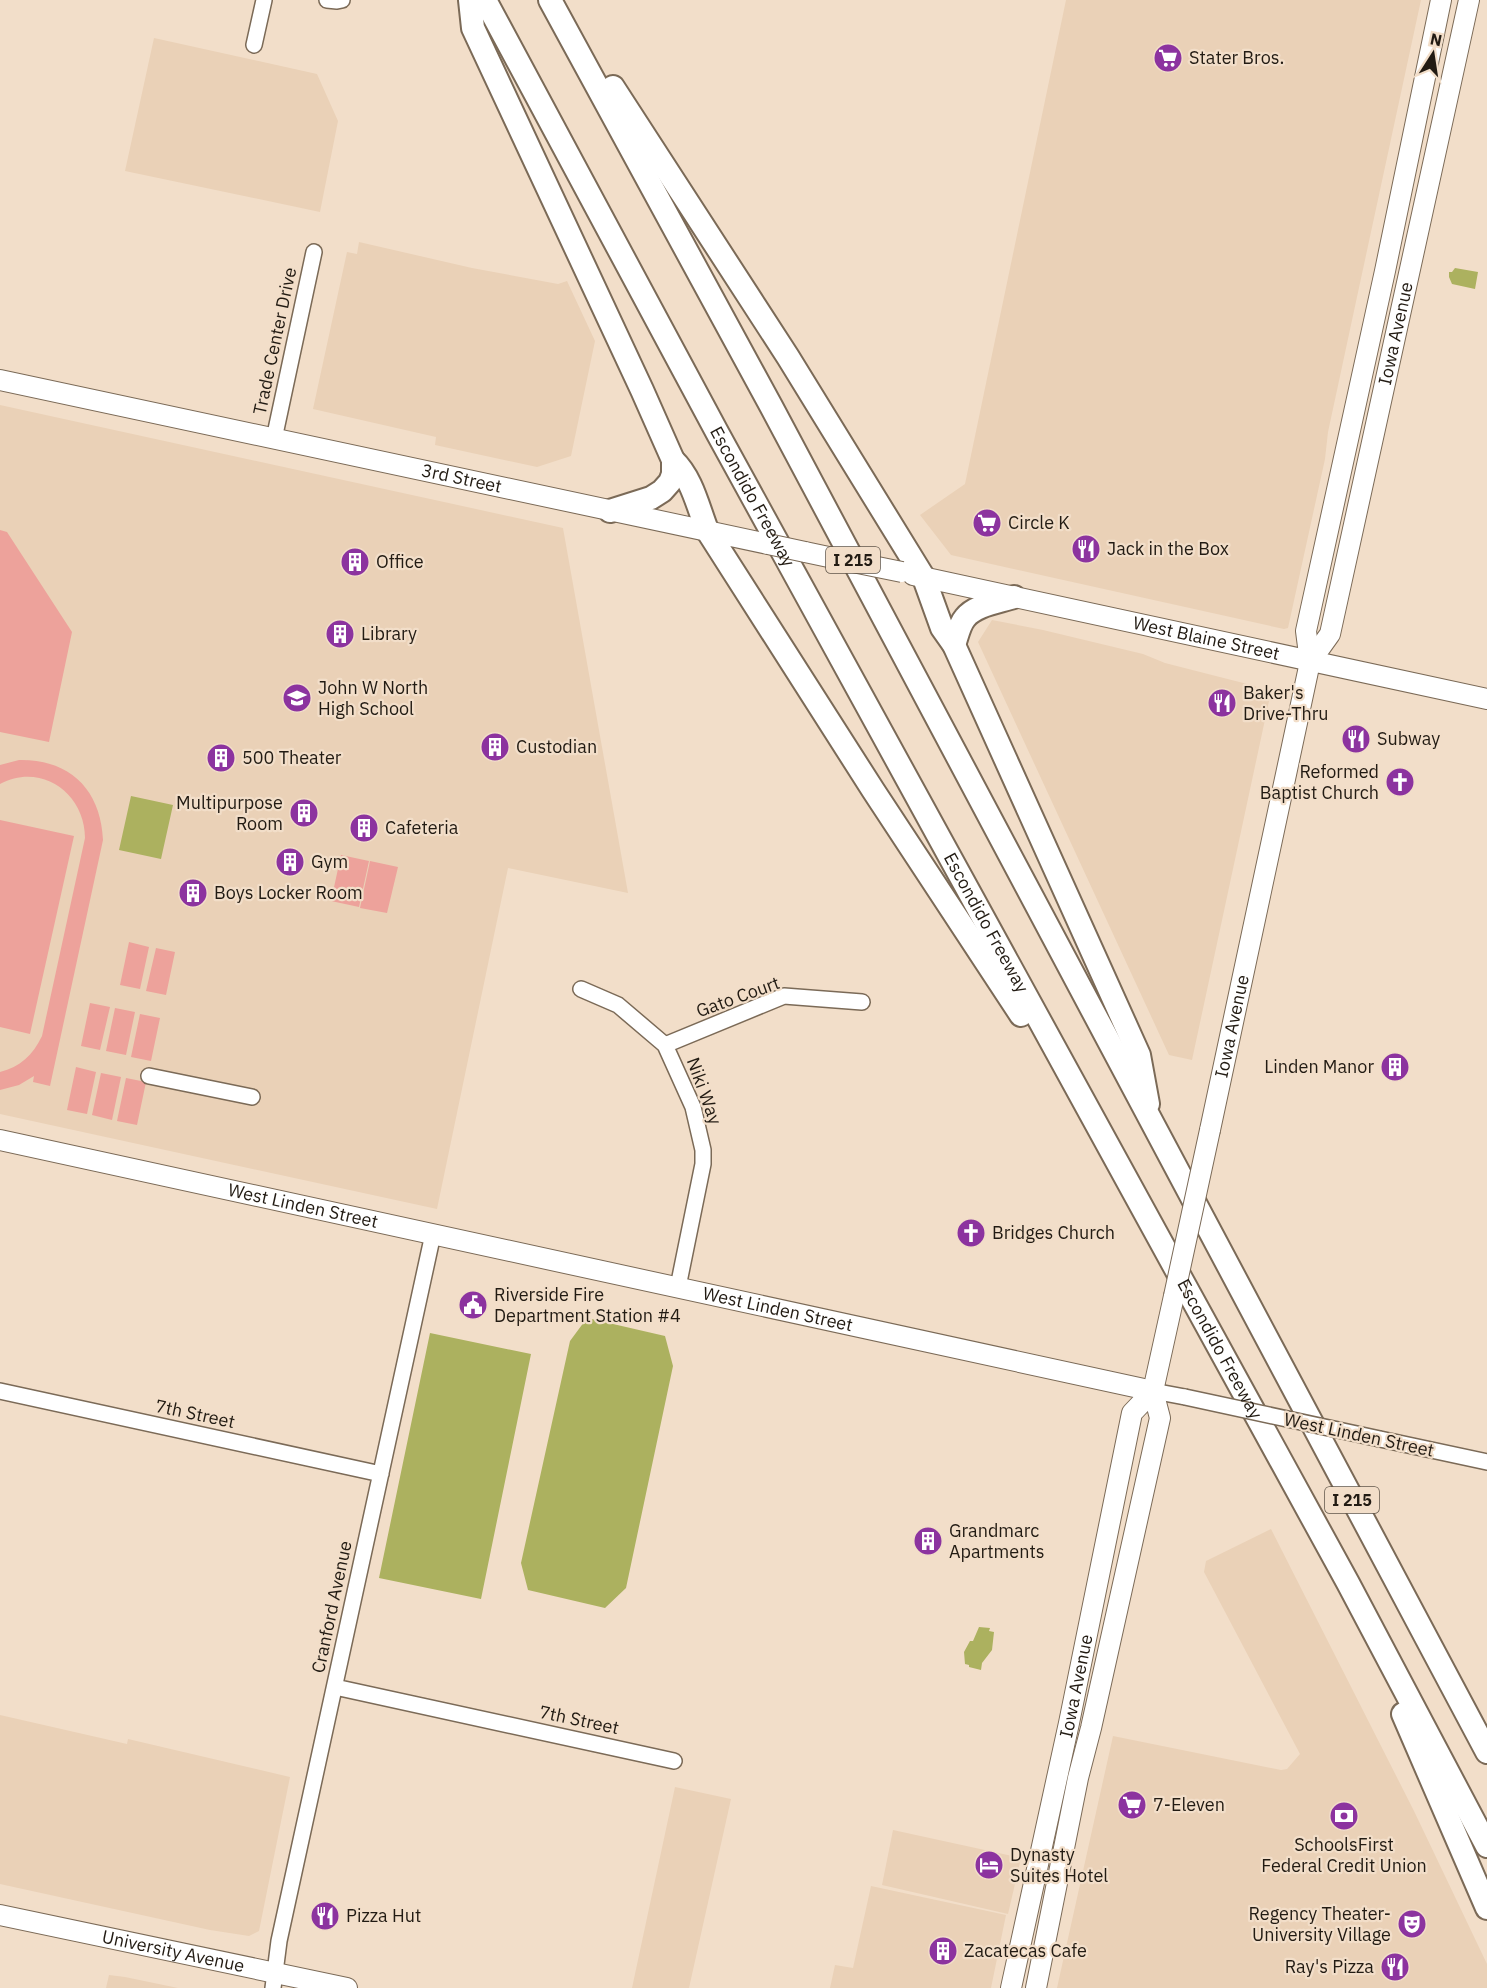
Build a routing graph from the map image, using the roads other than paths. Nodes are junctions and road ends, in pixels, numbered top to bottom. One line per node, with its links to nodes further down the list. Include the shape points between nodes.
1 (264, 0): 10 (street)
2 (327, 0): 3 (street)
3 (342, 0)
4 (470, 0): 14 (highway, via 473,28)
5 (485, 0): 29 (highway, Escondido Freeway / I 215)
6 (550, 0): 27 (highway, I 215, via 760,386)
7 (557, 0): 17 (highway, via 788,357)
8 (1441, 0): 20 (main road, Iowa Avenue, via 1306,631)
9 (1469, 0): 20 (main road, Iowa Avenue, via 1330,634)
10 (254, 45)
11 (314, 252): 13 (street, Trade Center Drive)
12 (0, 380): 13 (main road, 3rd Street)
13 (274, 439): 15 (main road, 3rd Street)
14 (673, 460): 15 (highway, via 673,474 662,490 651,498); 16 (highway)
15 (610, 511): 16 (main road, 3rd Street)
16 (716, 533): 17 (main road, 3rd Street, bridge); 29 (highway, via 932,881)
17 (924, 578): 18 (main road, West Blaine Street); 19 (highway, via 942,627)
18 (1014, 597): 19 (highway, via 966,616); 20 (main road, West Blaine Street)
19 (954, 645): 27 (highway, via 1139,1055)
20 (1310, 662): 21 (main road, West Blaine Street); 33 (main road, Iowa Avenue, bridge)
21 (1487, 699)
22 (581, 989): 24 (street, Niki Way, via 618,1005)
23 (862, 1002): 24 (street, Gato Court, via 784,996)
24 (665, 1045): 31 (street, Niki Way, via 693,1107 703,1150)
25 (149, 1076): 26 (street)
26 (252, 1097)
27 (1151, 1123): 38 (highway, I 215)
28 (0, 1140): 30 (main road, West Linden Street)
29 (1106, 1141): 36 (highway, Escondido Freeway / I 215)
30 (433, 1234): 31 (main road, West Linden Street); 35 (street, Cranford Avenue)
31 (678, 1287): 33 (main road, West Linden Street)
32 (0, 1391): 35 (street, 7th Street)
33 (1153, 1391): 34 (street, West Linden Street, bridge); 45 (main road, Iowa Avenue, via 1132,1413); 46 (main road, Iowa Avenue, via 1160,1418 1078,1778)
34 (1487, 1462)
35 (381, 1474): 37 (street, Cranford Avenue)
36 (1348, 1583): 40 (highway, Escondido Freeway / I 215); 41 (highway)
37 (335, 1687): 39 (street, 7th Street); 43 (street, Cranford Avenue, via 279,1941)
38 (1487, 1752)
39 (674, 1761)
40 (1487, 1846)
41 (1487, 1908)
42 (0, 1915): 43 (main road, University Avenue)
43 (274, 1980): 44 (main road, University Avenue)
44 (347, 1988)
45 (1011, 1988)
46 (1036, 1988)

